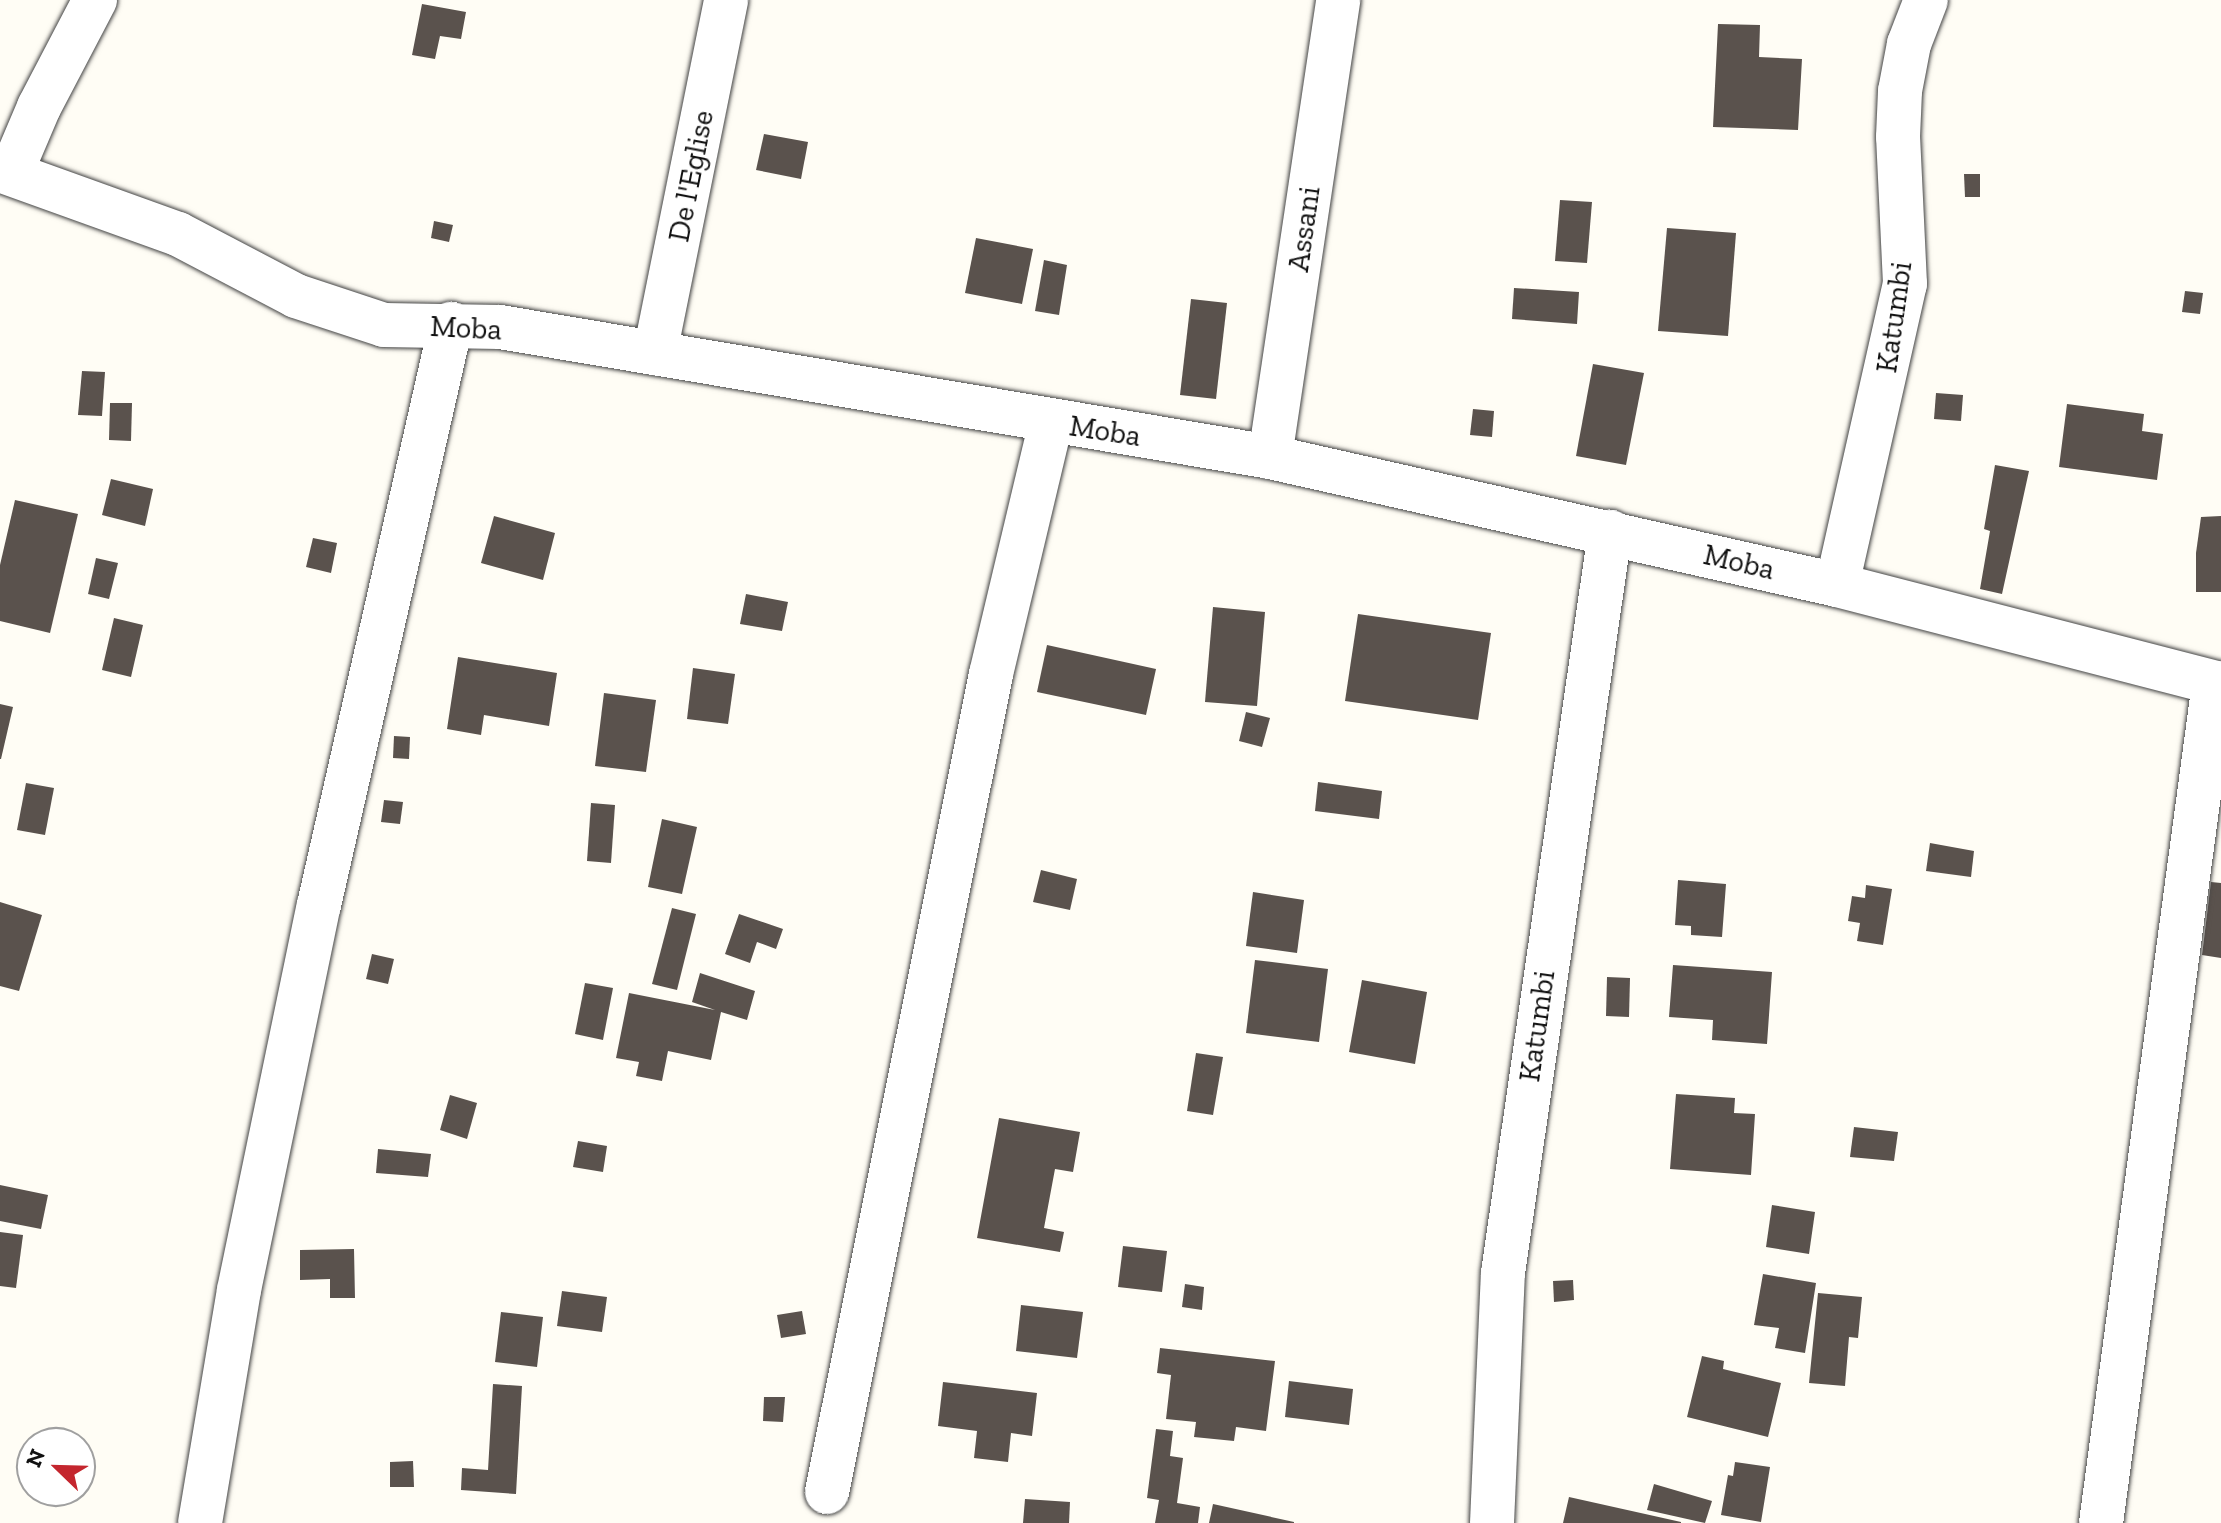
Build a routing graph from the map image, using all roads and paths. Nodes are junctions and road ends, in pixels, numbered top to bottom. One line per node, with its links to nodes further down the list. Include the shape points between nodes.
1 (95, 0): 5 (street)
2 (726, 0): 7 (street, De l'Eglise)
3 (1338, 0): 9 (street, Assani)
4 (1926, 0): 11 (street, Katumbi, via 1909,44 1900,91 1905,284)
5 (6, 171): 6 (street, Moba, via 178,234 296,296 353,317 384,325)
6 (451, 324): 7 (street, Moba); 14 (street, via 277,1105)
7 (655, 353): 8 (street, Moba)
8 (1051, 423): 9 (street, Moba); 13 (street, via 991,674)
9 (1270, 457): 10 (street, Moba)
10 (1610, 532): 11 (street, Moba); 15 (street, Katumbi, via 1503,1273)
11 (1837, 585): 12 (street, Moba)
12 (2218, 684): 16 (street)
13 (827, 1492)
14 (200, 1523)
15 (1492, 1523)
16 (2101, 1523)

